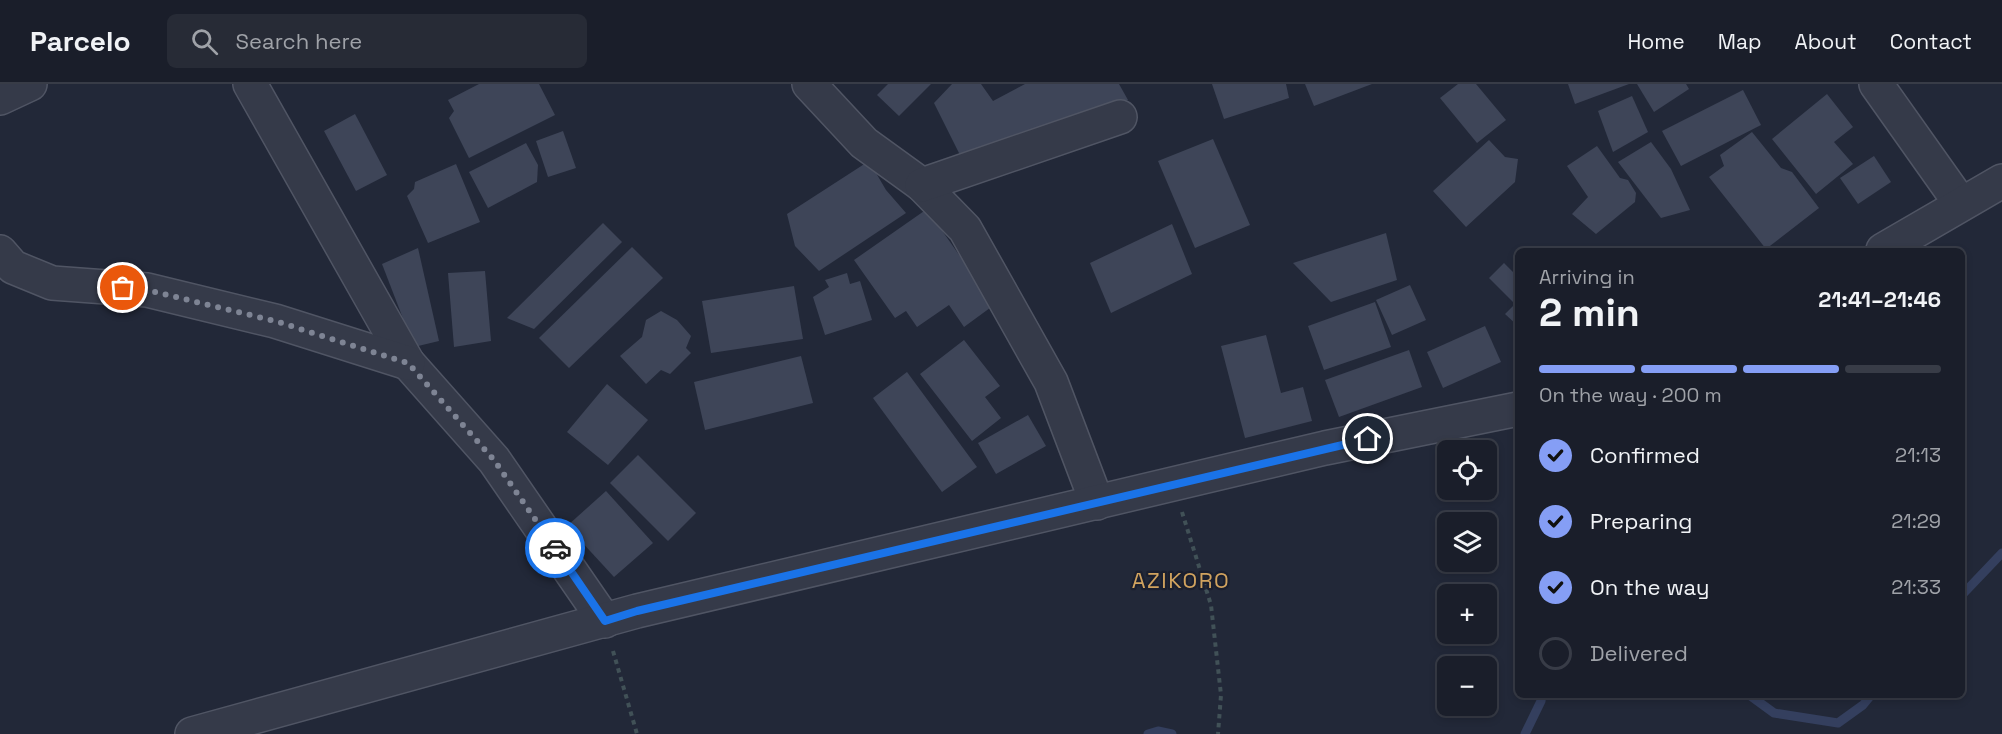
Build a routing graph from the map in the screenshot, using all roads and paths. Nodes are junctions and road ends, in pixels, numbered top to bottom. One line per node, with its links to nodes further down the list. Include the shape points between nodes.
1 (30, 84): 5 (street)
2 (250, 84): 12 (street)
3 (809, 84): 8 (street, via 864,143)
4 (1876, 84): 9 (street)
5 (0, 98)
6 (1120, 117): 8 (street)
7 (2002, 181): 9 (street)
8 (922, 184): 15 (street, via 965,229 1051,382)
9 (1961, 204): 10 (street)
10 (1886, 248)
11 (0, 252): 12 (street, via 13,267 52,284 147,290 275,321)
12 (408, 363): 16 (street, via 494,460)
13 (1515, 410): 14 (street, via 1325,448)
14 (1174, 485): 15 (street); 19 (path, via 1211,605 1221,694)
15 (1097, 503): 16 (street)
16 (605, 621): 17 (street); 18 (path)
17 (192, 734)
18 (637, 734)
19 (1218, 734)

